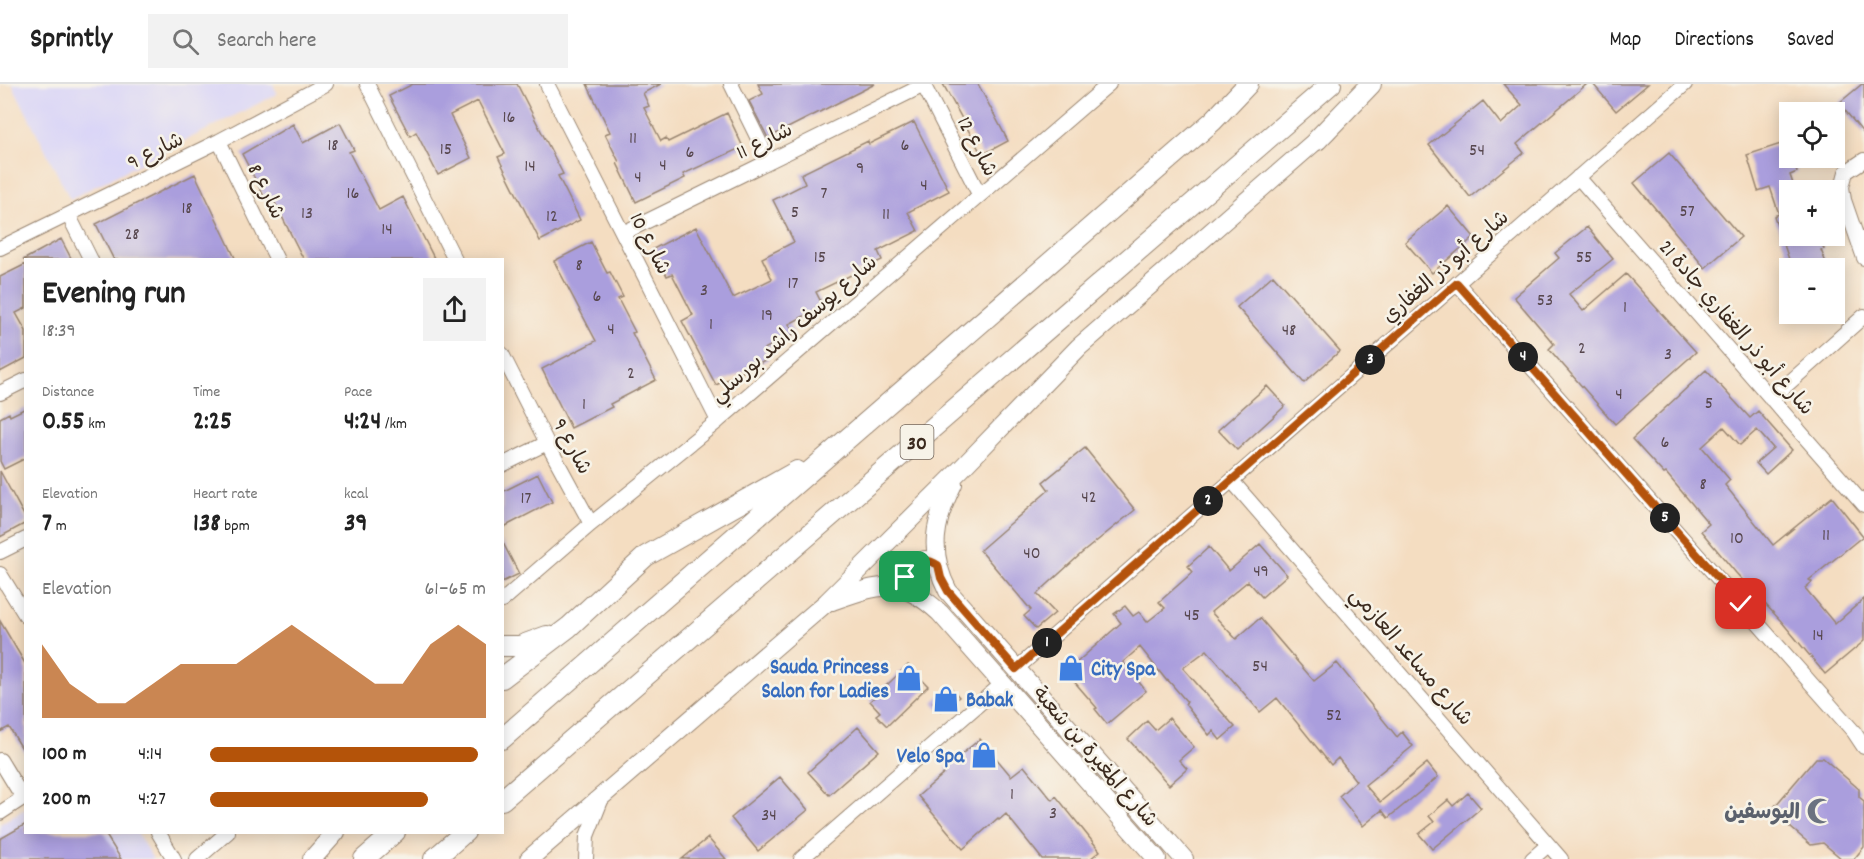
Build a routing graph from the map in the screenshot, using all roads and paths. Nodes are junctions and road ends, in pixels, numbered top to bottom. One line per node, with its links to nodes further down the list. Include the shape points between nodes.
1 (326, 84): 15 (street, شارع 9)
2 (367, 84): 25 (street)
3 (547, 84): 21 (street, شارع 10)
4 (731, 84): 16 (street)
5 (1109, 84): 19 (street, شارع يوسف راشد بورسلي)
6 (1248, 84): 13 (highway)
7 (1258, 84): 13 (highway, 30)
8 (1331, 84): 60 (highway, 30)
9 (1371, 84): 14 (highway)
10 (1382, 84): 14 (main road)
11 (1685, 84): 18 (street, شارع أبو ذر الغفاري)
12 (923, 85): 16 (street, شارع 11); 19 (street, شارع 12)
13 (1213, 121): 35 (highway, 30)
14 (1317, 140): 37 (main road, via 1079,347)
15 (219, 141): 20 (street, شارع 9); 24 (street, شارع 8)
16 (769, 160): 21 (street, شارع 11)
17 (1864, 160): 26 (street, via 1846,172 1842,187)
18 (1578, 177): 27 (street, شارع أبو ذر الغفاري); 32 (street, شارع أبو ذر الغفاري جادة 21)
19 (979, 194): 33 (street, شارع يوسف راشد بورسلي)
20 (69, 216): 22 (street, شارع 9); 23 (street)
21 (623, 233): 33 (street, شارع 10)
22 (0, 248)
23 (90, 258)
24 (276, 258)
25 (454, 258)
26 (1864, 258)
27 (1457, 283): 38 (street, شارع أبو ذر الغفاري); 54 (street)
28 (1864, 316): 32 (street)
29 (504, 358): 34 (street, شارع 9)
30 (24, 381): 31 (street)
31 (0, 393)
32 (1771, 399): 39 (street, شارع أبو ذر الغفاري جادة 21)
33 (718, 422): 40 (street, شارع يوسف راشد بورسلي)
34 (547, 442): 36 (street); 40 (street, شارع 9)
35 (834, 451): 49 (highway, via 646,556); 55 (highway, 30)
36 (504, 464)
37 (961, 469): 43 (main road, شارع المغيرة بن شعبة, via 938,519); 47 (main road)
38 (1232, 481): 51 (street, شارع أبو ذر الغفاري); 67 (street, شارع مساعد العازمي)
39 (1864, 505)
40 (591, 524): 46 (street, شارع يوسف راشد بورسلي)
41 (24, 540): 42 (street)
42 (0, 552)
43 (938, 565): 45 (main road, via 925,560 912,565 905,577); 51 (main road, شارع المغيرة بن شعبة, via 948,591)
44 (0, 574): 48 (street)
45 (909, 590): 47 (main road, شارع المغيرة بن شعبة, via 880,586); 53 (main road, شارع المغيرة بن شعبة, via 940,613)
46 (504, 599)
47 (827, 602): 59 (main road)
48 (24, 613)
49 (569, 627): 50 (highway, via 520,646); 52 (highway)
50 (504, 646)
51 (1016, 669): 77 (main road, شارع المغيرة بن شعبة)
52 (504, 676)
53 (1002, 684): 75 (street); 76 (main road, شارع المغيرة بن شعبة)
54 (1859, 731): 56 (street)
55 (504, 737)
56 (1864, 747)
57 (0, 760): 58 (street)
58 (24, 797): 61 (street)
59 (602, 797): 73 (main road); 74 (street, via 587,836)
60 (504, 798)
61 (0, 813)
62 (159, 834): 68 (street)
63 (226, 834): 69 (street)
64 (334, 834): 70 (main road)
65 (393, 834): 71 (highway)
66 (463, 834): 72 (highway)
67 (1548, 845): 78 (street); 79 (street, شارع مساعد العازمي)
68 (174, 859)
69 (197, 859)
70 (312, 859)
71 (364, 859)
72 (434, 859)
73 (529, 859)
74 (586, 859)
75 (801, 859)
76 (1157, 859)
77 (1184, 859)
78 (1532, 859)
79 (1561, 859)

